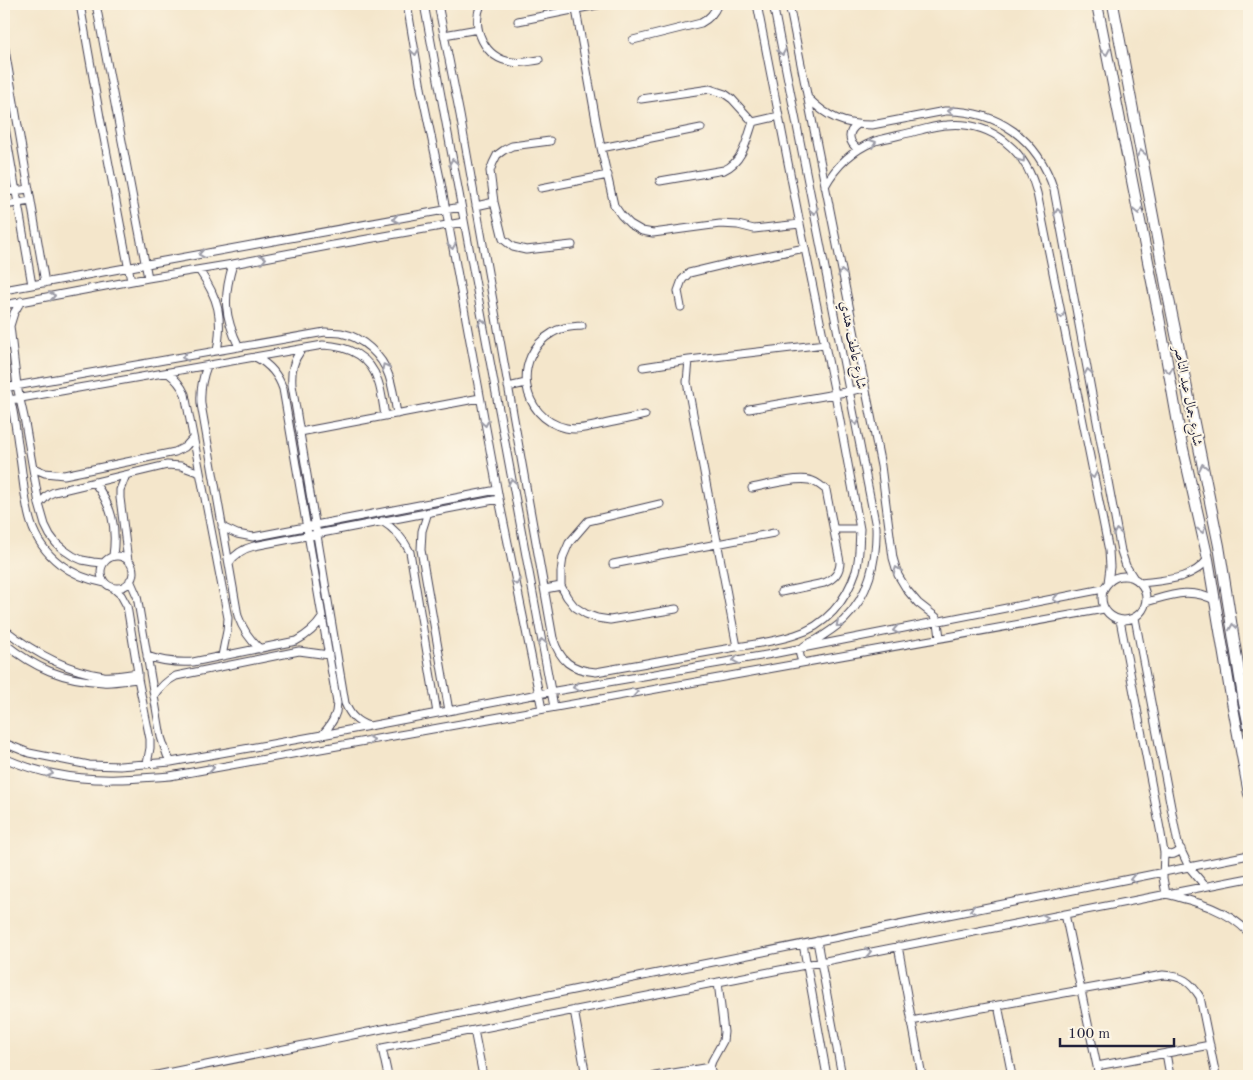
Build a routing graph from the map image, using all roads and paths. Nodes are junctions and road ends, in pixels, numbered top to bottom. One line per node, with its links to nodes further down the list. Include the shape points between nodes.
1 (80, 4): 52 (street)
2 (96, 4): 50 (street)
3 (407, 4): 44 (street, one-way to 44)
4 (424, 4): 43 (street, one-way to 4)
5 (438, 4): 17 (street)
6 (481, 4): 16 (street)
7 (602, 4): 14 (street)
8 (718, 4): 18 (street, via 701,23)
9 (757, 4): 23 (street)
10 (773, 4): 82 (street, شارع عاطف هندي, one-way to 82)
11 (789, 4): 21 (street, شارع عاطف هندي)
12 (1097, 4): 59 (main road, شارع جمال عبد الناصر, one-way to 59)
13 (1113, 4): 58 (main road, شارع جمال عبد الناصر, one-way to 13)
14 (576, 6): 15 (street); 29 (street)
15 (518, 21)
16 (478, 29): 17 (street); 20 (street, via 482,41 498,58 522,63)
17 (444, 35): 42 (street)
18 (633, 40)
19 (4, 44): 35 (street)
20 (539, 60)
21 (808, 98): 26 (street, via 827,114); 33 (street, شارع عاطف هندي)
22 (641, 99): 25 (street, via 710,89 732,99)
23 (779, 116): 25 (street); 47 (street)
24 (4, 122): 36 (street)
25 (754, 122): 32 (street, via 741,155 731,167)
26 (857, 124): 30 (street, via 850,138); 119 (street, one-way to 26, via 1120,551 1054,190 1042,161 1014,131 976,113 945,111 872,125)
27 (701, 128): 29 (street)
28 (550, 141): 39 (street, via 512,146 497,155 490,171)
29 (601, 148): 31 (street)
30 (858, 149): 33 (street, via 842,162); 124 (street, one-way to 124, via 876,141 936,126 965,125 984,129 1001,138 1027,166 1036,192 1109,552)
31 (608, 175): 34 (street); 47 (street, via 614,205 621,215 630,224 653,234 720,224 754,230)
32 (660, 181)
33 (825, 186): 81 (street, شارع عاطف هندي, one-way to 33)
34 (541, 188)
35 (29, 189): 36 (street); 38 (street)
36 (16, 190): 37 (street); 40 (street)
37 (4, 192)
38 (31, 201): 40 (street); 56 (street)
39 (494, 202): 42 (street); 48 (street, via 503,238 513,247 526,250)
40 (18, 203): 41 (street); 57 (street)
41 (4, 204)
42 (476, 206): 79 (street)
43 (461, 207): 44 (street); 45 (street)
44 (446, 210): 46 (street); 50 (street, one-way to 50)
45 (464, 222): 46 (street); 148 (street, one-way to 45)
46 (449, 224): 51 (street, one-way to 46); 85 (street, one-way to 85)
47 (800, 224): 49 (street)
48 (572, 245)
49 (805, 248): 63 (street, via 689,274 682,280 678,291); 67 (street)
50 (146, 264): 52 (street); 54 (street)
51 (233, 264): 53 (street); 68 (street, via 226,298 227,315)
52 (129, 268): 55 (street); 56 (street)
53 (199, 270): 54 (street); 70 (street, via 209,284 220,317)
54 (148, 278): 55 (street)
55 (131, 281): 61 (street, one-way to 55)
56 (45, 283): 57 (street)
57 (32, 285): 60 (street)
58 (1166, 285): 59 (main road, via 1161,290); 64 (main road, شارع جمال عبد الناصر)
59 (1153, 286): 65 (main road, شارع جمال عبد الناصر)
60 (4, 290)
61 (21, 301): 62 (street); 78 (street, via 10,326)
62 (4, 304)
63 (681, 307)
64 (1172, 314): 65 (main road, via 1164,311); 146 (main road, شارع جمال عبد الناصر, one-way to 64)
65 (1159, 317): 114 (main road, شارع جمال عبد الناصر, one-way to 114, via 1181,440)
66 (582, 326): 77 (street, via 552,332 540,342 526,368)
67 (825, 344): 73 (street); 83 (street)
68 (239, 347): 70 (street); 88 (street, one-way to 68, via 388,374 381,360 357,339 325,332)
69 (301, 350): 72 (street); 90 (street, via 323,345 346,348 357,354 370,366 378,381); 91 (street, via 291,376)
70 (217, 351): 78 (street, one-way to 78)
71 (4, 357): 80 (street)
72 (256, 358): 74 (street); 105 (street, via 270,367 280,381)
73 (689, 360): 75 (street); 112 (street, via 687,382)
74 (207, 366): 76 (street); 106 (street, via 200,391 201,404)
75 (643, 367)
76 (168, 373): 84 (street); 92 (street, via 185,394)
77 (526, 384): 79 (street); 89 (street, via 534,407 553,423 565,428 577,429)
78 (17, 386): 80 (street); 84 (street)
79 (508, 386): 126 (street)
80 (5, 388): 86 (street)
81 (865, 388): 82 (street); 135 (street, شارع عاطف هندي, one-way to 81, via 906,590 895,567 881,466)
82 (850, 391): 83 (street); 141 (street, شارع عاطف هندي, one-way to 141, via 875,516 874,562 865,589 852,612)
83 (835, 394): 87 (street); 108 (street)
84 (20, 398): 86 (street); 93 (street)
85 (480, 398): 88 (street); 98 (street, one-way to 98)
86 (7, 400): 121 (street, via 16,426 28,512 36,536 60,564 81,577)
87 (749, 409)
88 (397, 414): 90 (street)
89 (645, 415)
90 (385, 416): 91 (street)
91 (300, 432): 104 (street)
92 (193, 438): 93 (street, via 174,452 64,475); 94 (street)
93 (33, 468): 100 (street)
94 (200, 473): 95 (street, via 167,464); 144 (street, via 228,618)
95 (126, 475): 96 (street); 115 (street, via 120,498)
96 (94, 482): 100 (street, via 54,492); 113 (street, via 112,517)
97 (752, 488): 107 (street, via 800,479 820,484 826,490)
98 (497, 490): 99 (street); 104 (street)
99 (499, 499): 102 (street); 149 (street, one-way to 149)
100 (39, 504): 116 (street, via 45,525 56,543 73,556)
101 (660, 504): 123 (street, via 588,520 569,543 563,557)
102 (428, 512): 103 (street); 154 (street, via 421,550)
103 (382, 521): 110 (street); 155 (street, via 399,534 410,552)
104 (315, 525): 105 (street); 110 (street)
105 (306, 526): 106 (street, via 253,536 237,534); 111 (street)
106 (222, 527): 117 (street)
107 (834, 529): 108 (street); 127 (street, via 840,562 836,575 824,583)
108 (860, 530): 139 (street, via 856,570 846,594 833,613 797,635)
109 (774, 533): 112 (street)
110 (317, 534): 111 (street); 156 (street, via 345,702 354,718)
111 (308, 535): 117 (street, via 246,548); 132 (street)
112 (718, 544): 118 (street); 139 (street)
113 (113, 556): 115 (street, via 121,556); 116 (street)
114 (1208, 559): 122 (street, via 1195,572 1183,577); 128 (main road, شارع جمال عبد الناصر)
115 (128, 561): 120 (street, via 132,568)
116 (103, 563): 121 (street, via 101,571)
117 (229, 563): 140 (street, via 238,616 250,639)
118 (613, 564)
119 (1133, 577): 122 (street); 124 (street, via 1118,576)
120 (130, 580): 125 (street, via 124,586); 143 (street, via 137,596)
121 (105, 583): 125 (street)
122 (1141, 583): 129 (street, via 1146,592)
123 (561, 586): 126 (street); 130 (street, via 575,607 597,618 610,620)
124 (1106, 586): 131 (street, via 1102,599); 135 (street, one-way to 135)
125 (112, 587): 147 (street, via 127,606)
126 (545, 589): 139 (street, via 557,649 564,660 585,671 596,672)
127 (781, 592)
128 (1216, 601): 129 (street, via 1190,592); 163 (main road, شارع جمال عبد الناصر)
129 (1146, 602): 133 (street)
130 (676, 609)
131 (1104, 609): 134 (street); 137 (street)
132 (322, 618): 140 (street, via 306,636 296,641); 142 (street)
133 (1134, 618): 134 (street); 164 (street)
134 (1120, 620): 165 (street)
135 (938, 622): 137 (street); 141 (street, one-way to 141)
136 (4, 629): 147 (street, via 46,658 83,672)
137 (940, 638): 145 (street)
138 (4, 643): 147 (street, via 39,667 60,676 104,682)
139 (737, 647)
140 (260, 648): 144 (street)
141 (802, 648): 145 (street, via 800,656); 148 (street, one-way to 148)
142 (329, 654): 150 (street, via 299,651 176,676); 158 (street, via 337,703 333,720)
143 (147, 656): 144 (street, via 181,663); 150 (street)
144 (222, 656)
145 (803, 662): 152 (street, one-way to 145)
146 (1244, 675): 151 (main road, شارع جمال عبد الناصر)
147 (138, 676): 162 (street, via 150,739)
148 (552, 692): 149 (street); 152 (street)
149 (538, 694): 153 (street); 154 (street)
150 (154, 696): 161 (street, via 161,737)
151 (1247, 701): 157 (main road, شارع جمال عبد الناصر)
152 (554, 707): 153 (street)
153 (542, 709): 160 (street, one-way to 153, via 56,775 120,779 170,776)
154 (449, 711): 155 (street)
155 (437, 713): 156 (street)
156 (370, 726): 158 (street)
157 (1249, 727)
158 (322, 735): 161 (street)
159 (4, 743): 162 (street, via 29,753 89,765)
160 (4, 758)
161 (171, 762): 162 (street)
162 (147, 764)
163 (1249, 794)
164 (1181, 849): 165 (street, via 1173,855); 167 (street)
165 (1164, 853): 168 (street)
166 (1249, 855): 167 (street)
167 (1189, 867): 168 (street); 170 (street)
168 (1163, 873): 171 (street); 174 (street, one-way to 174)
169 (1249, 878): 170 (street)
170 (1205, 886): 171 (street)
171 (1166, 894): 172 (street); 173 (street, via 1215,909)
172 (1065, 914): 176 (street, one-way to 172); 180 (street)
173 (1249, 933)
174 (817, 941): 175 (street); 177 (street)
175 (803, 944): 178 (street); 189 (street)
176 (898, 946): 177 (street, one-way to 176); 183 (street)
177 (820, 962): 178 (street); 196 (street)
178 (807, 964): 179 (street); 195 (street)
179 (718, 982): 182 (street); 188 (street, via 724,1032)
180 (1081, 990): 181 (street); 185 (street, via 1163,975 1185,980 1200,997); 187 (street)
181 (998, 1005): 183 (street); 198 (street)
182 (574, 1010): 184 (street); 192 (street)
183 (911, 1021): 197 (street)
184 (474, 1030): 190 (street, via 382,1048); 191 (street)
185 (1210, 1045): 186 (street); 201 (street)
186 (1166, 1053): 187 (street); 200 (street)
187 (1097, 1066): 199 (street)
188 (710, 1067): 193 (street); 194 (street)
189 (152, 1076)
190 (388, 1076)
191 (482, 1076)
192 (586, 1076)
193 (655, 1076)
194 (712, 1076)
195 (827, 1076)
196 (842, 1076)
197 (922, 1076)
198 (1012, 1076)
199 (1099, 1076)
200 (1170, 1076)
201 (1216, 1076)

